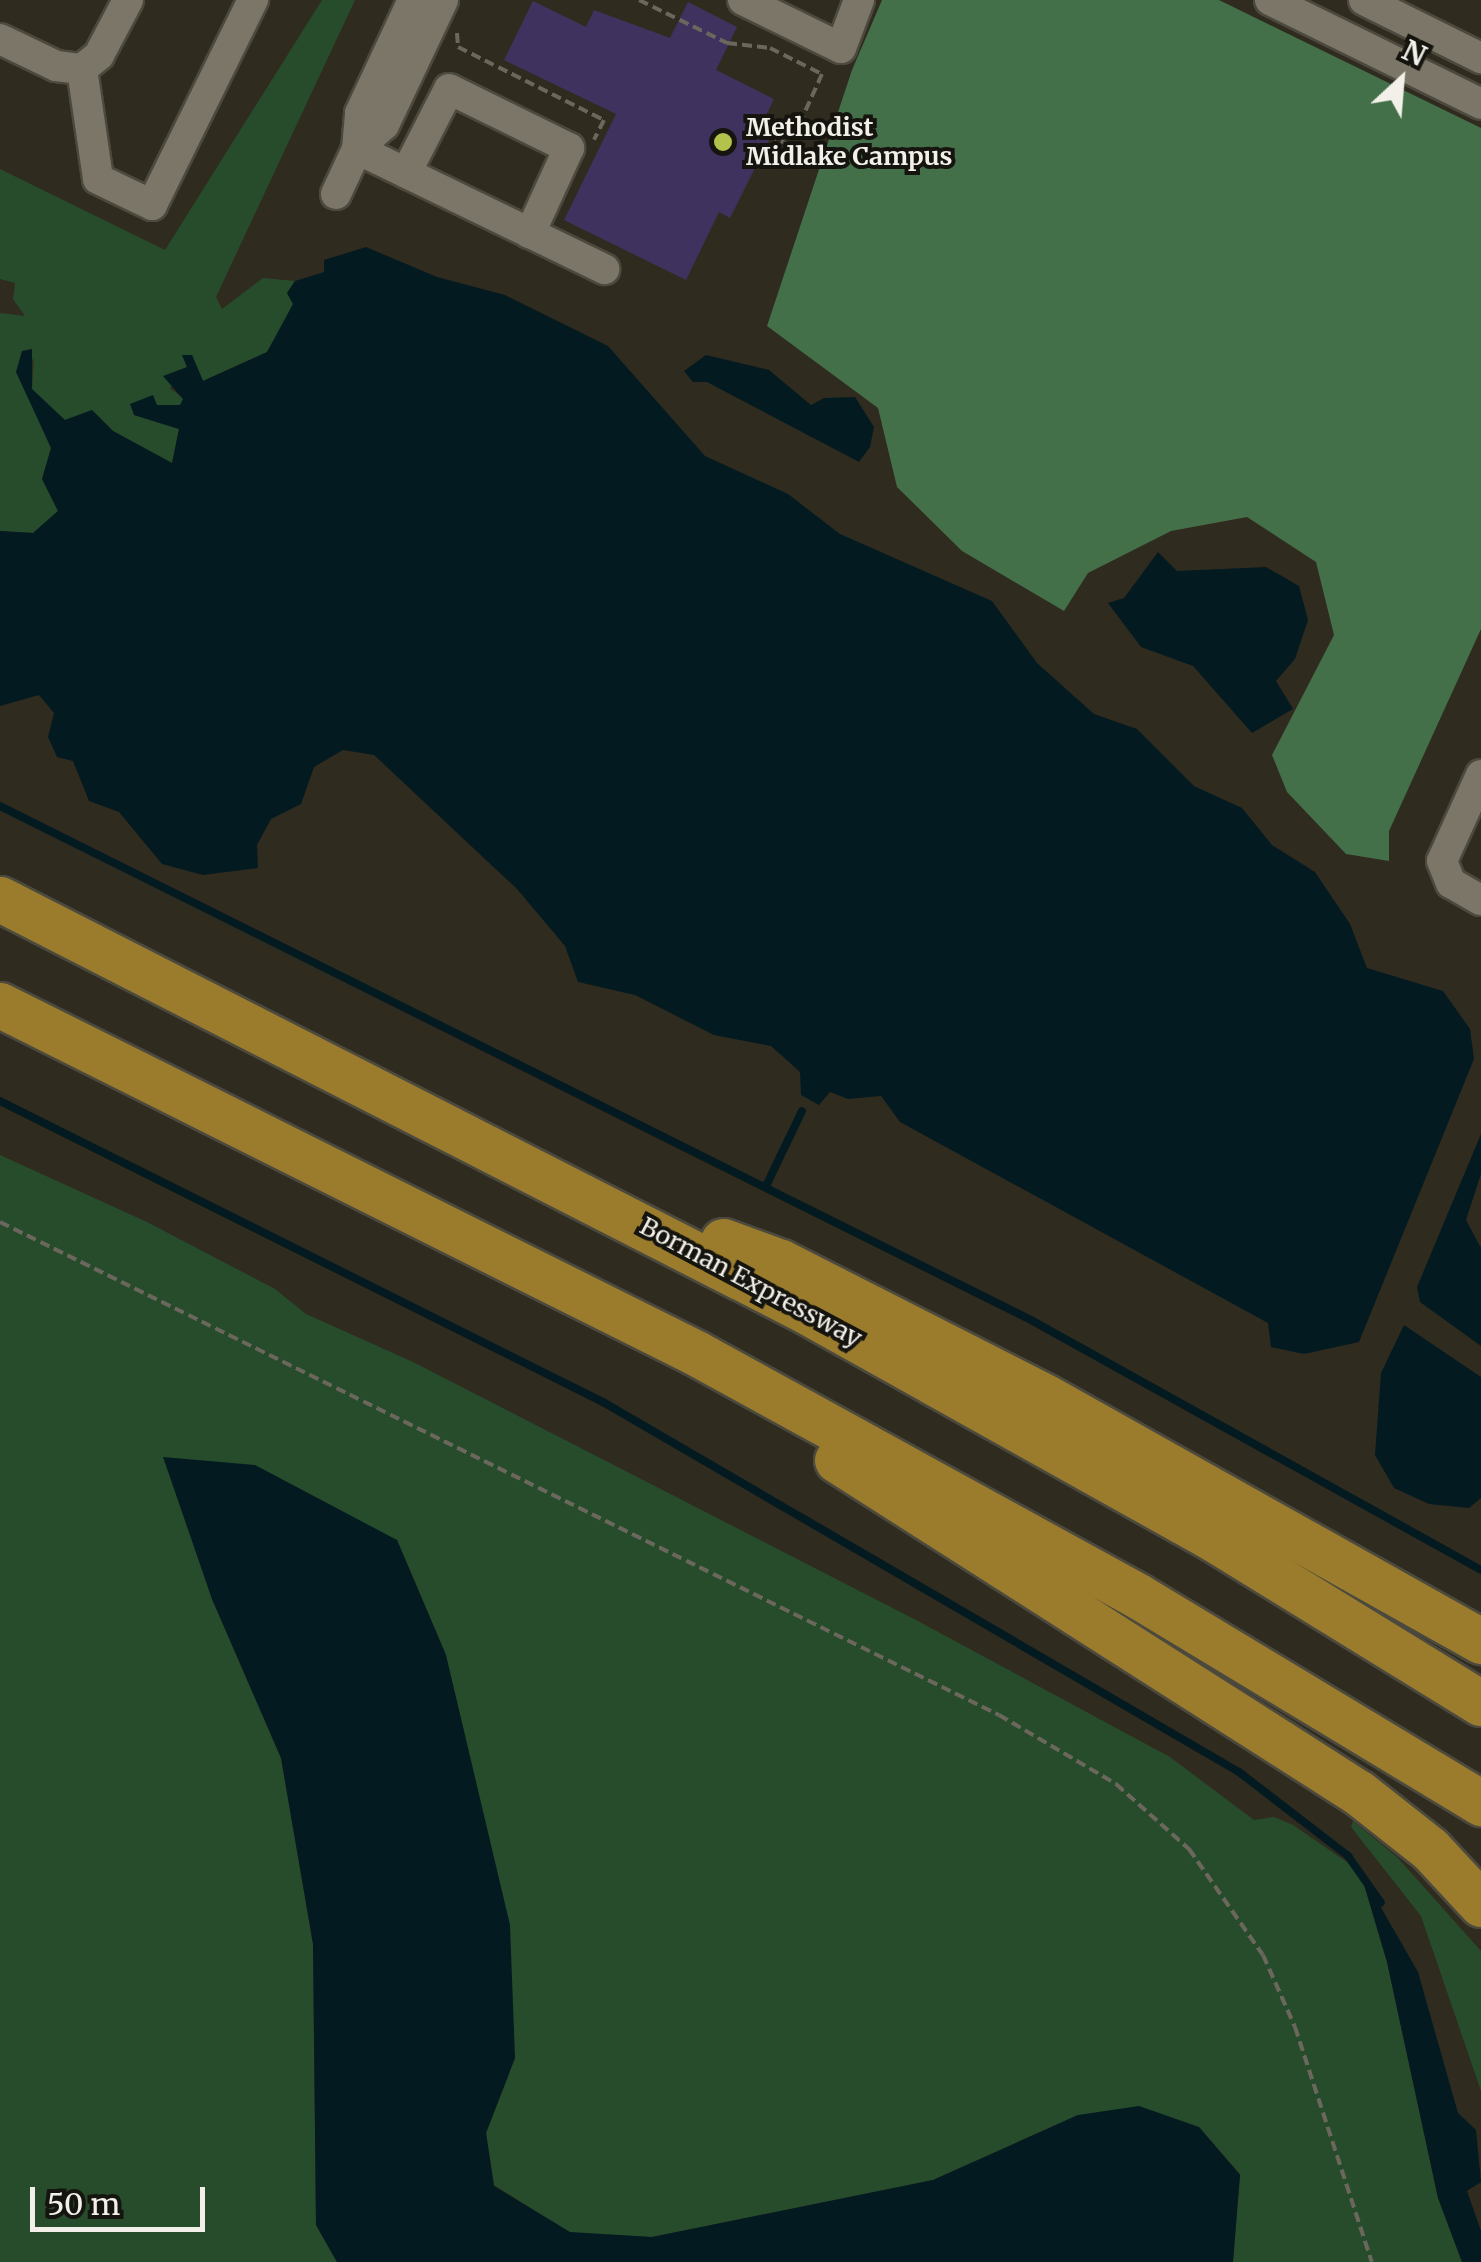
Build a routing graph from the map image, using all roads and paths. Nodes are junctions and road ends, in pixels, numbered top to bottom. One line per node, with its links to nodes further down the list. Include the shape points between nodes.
1 (128, 0): 12 (street, via 100,55)
2 (253, 0): 12 (street, via 152,205 98,180)
3 (412, 0): 15 (street, via 360,113)
4 (443, 0): 15 (street, via 384,125)
5 (639, 0): 14 (path, via 727,43 770,48 822,74 790,145)
6 (744, 0): 7 (street, via 841,48)
7 (858, 0)
8 (1270, 0): 13 (street)
9 (1364, 0): 11 (street)
10 (0, 38): 12 (street, via 56,66)
11 (1481, 58)
12 (82, 68)
13 (1481, 104)
14 (768, 135)
15 (357, 149): 16 (street); 17 (street)
16 (406, 173): 18 (street); 18 (street, via 449,89 569,148)
17 (336, 194)
18 (530, 233): 19 (street)
19 (604, 269)
20 (1481, 775): 22 (street, via 1444,852 1445,875)
21 (0, 899): 24 (highway, Borman Expressway)
22 (1481, 900)
23 (0, 1005): 26 (highway)
24 (572, 1187): 27 (highway, via 781,1262 1228,1495); 28 (highway, Borman Expressway, via 1033,1434)
25 (0, 1222): 31 (path, via 999,1715 1116,1784 1189,1850 1264,1955 1295,2027)
26 (696, 1352): 29 (highway, via 1138,1596); 30 (highway, via 840,1463 1360,1793 1430,1849)
27 (1481, 1641)
28 (1481, 1702)
29 (1481, 1803)
30 (1481, 1904)
31 (1372, 2262)

